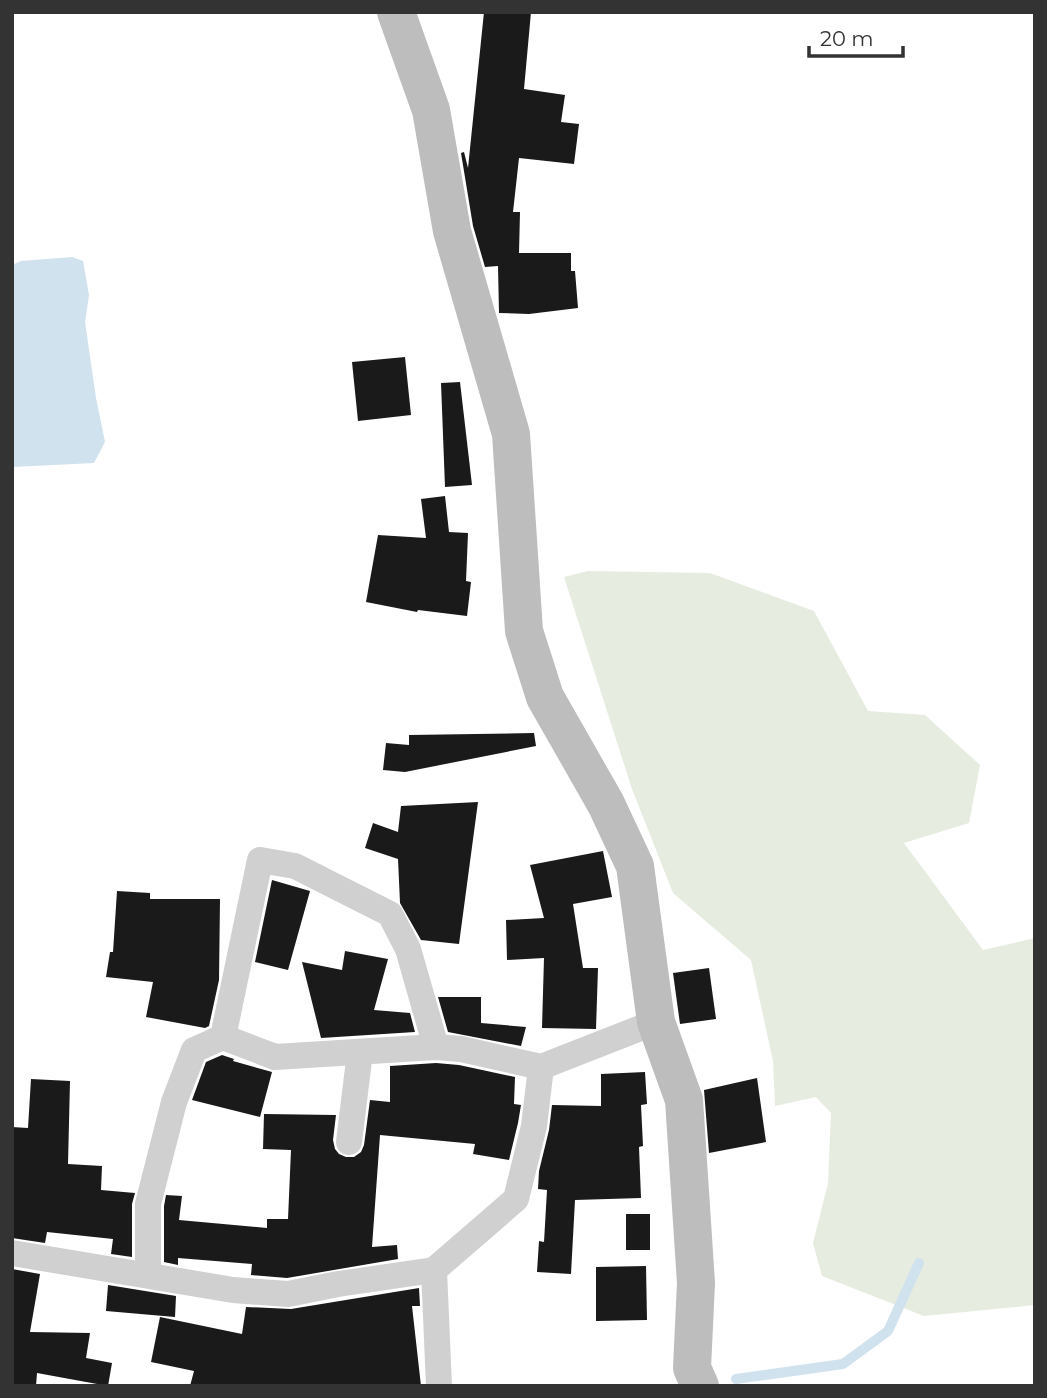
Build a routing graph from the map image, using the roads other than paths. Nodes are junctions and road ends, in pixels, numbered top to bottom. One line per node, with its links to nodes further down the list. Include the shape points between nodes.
1 (396, 12): 2 (street, via 431,110 452,231 511,434 524,631 545,697 606,804 635,866)
2 (656, 1022): 6 (street); 12 (street, via 684,1100 696,1283 692,1368)
3 (223, 1037): 4 (street, via 260,860 295,866 390,914 408,949); 5 (street, via 275,1057); 10 (street, via 194,1050 174,1101 148,1204)
4 (436, 1047): 5 (street); 6 (street)
5 (360, 1052): 7 (street)
6 (541, 1067): 9 (street, via 534,1126 516,1199)
7 (349, 1142)
8 (12, 1253): 10 (street)
9 (434, 1270): 10 (street, via 288,1294); 11 (street)
10 (148, 1275)
11 (439, 1386)
12 (700, 1386)

